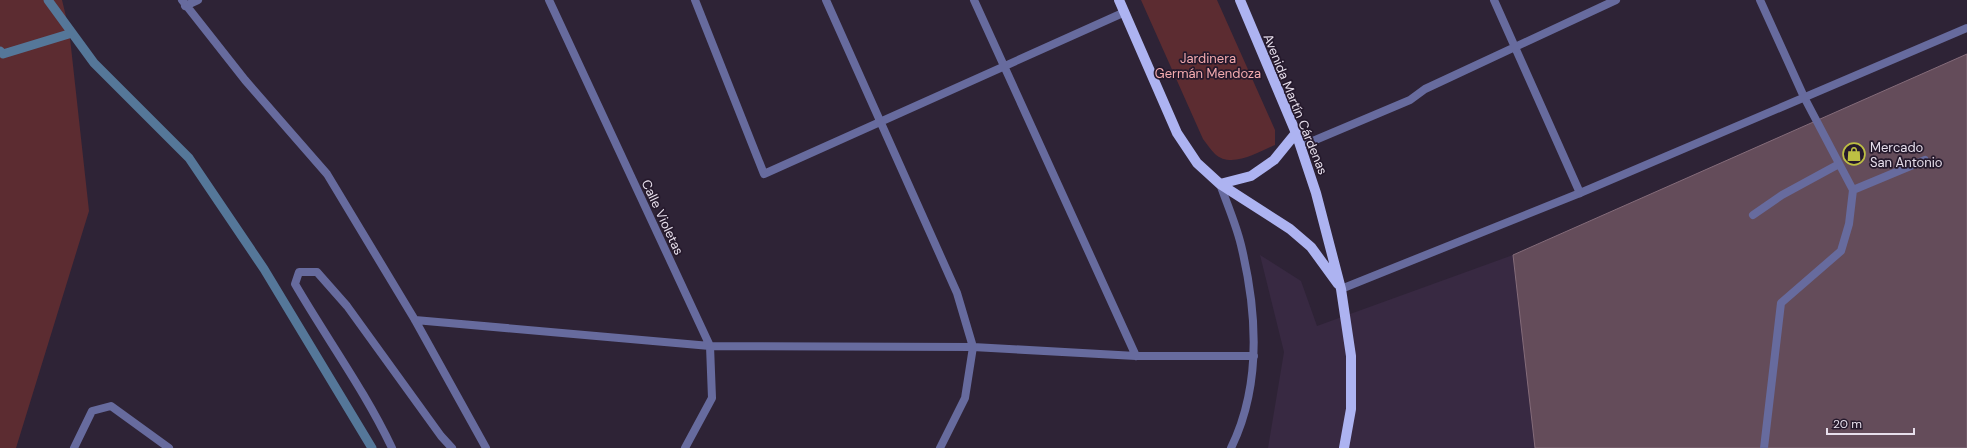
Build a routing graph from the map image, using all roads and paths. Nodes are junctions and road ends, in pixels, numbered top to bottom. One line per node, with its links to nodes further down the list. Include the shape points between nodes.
1 (198, 0): 11 (street)
2 (549, 0): 28 (street, Calle Violetas)
3 (695, 0): 17 (street, via 764,174)
4 (826, 0): 17 (street)
5 (974, 0): 15 (street)
6 (1119, 0): 12 (main road, Avenida Martín Cárdenas)
7 (1240, 0): 18 (main road, Avenida Martín Cárdenas)
8 (1494, 0): 14 (street)
9 (1616, 0): 14 (street)
10 (1760, 0): 16 (street)
11 (184, 3): 27 (street, via 246,80 328,174)
12 (1125, 12): 15 (street); 22 (main road, Avenida Martín Cárdenas, via 1177,133 1197,163)
13 (1967, 28): 16 (street)
14 (1515, 48): 19 (street, via 1425,89 1410,100); 24 (street)
15 (1004, 67): 17 (street); 30 (street)
16 (1804, 97): 21 (street); 24 (street)
17 (881, 122): 29 (street, via 957,293)
18 (1296, 133): 19 (main road, Avenida Martín Cárdenas); 22 (main road, via 1274,160 1251,176)
19 (1301, 146): 26 (main road, Avenida Martín Cárdenas)
20 (1925, 160): 23 (street)
21 (1839, 164): 23 (street); 25 (street, via 1782,195)
22 (1220, 184): 26 (main road, Avenida Martín Cárdenas, via 1290,229 1311,247); 31 (street, Avenida Martín Cárdenas, via 1241,244 1252,303)
23 (1853, 190): 41 (street, via 1849,224 1841,251 1781,303)
24 (1580, 193): 26 (street)
25 (1754, 215)
26 (1341, 289): 40 (main road, Avenida Martín Cárdenas, via 1351,356 1351,409)
27 (415, 320): 28 (street); 36 (street)
28 (710, 346): 29 (street); 37 (street, Calle Violetas, via 712,398)
29 (974, 347): 30 (street); 38 (street, via 965,398)
30 (1136, 356): 31 (street)
31 (1254, 356): 39 (street, Avenida Martín Cárdenas, via 1248,400)
32 (74, 448): 33 (street, via 92,411 111,406)
33 (169, 448)
34 (392, 448): 35 (street, via 381,424 295,284 299,272 317,272 347,306)
35 (452, 448)
36 (486, 448)
37 (685, 448)
38 (940, 448)
39 (1231, 448)
40 (1344, 448)
41 (1764, 448)

